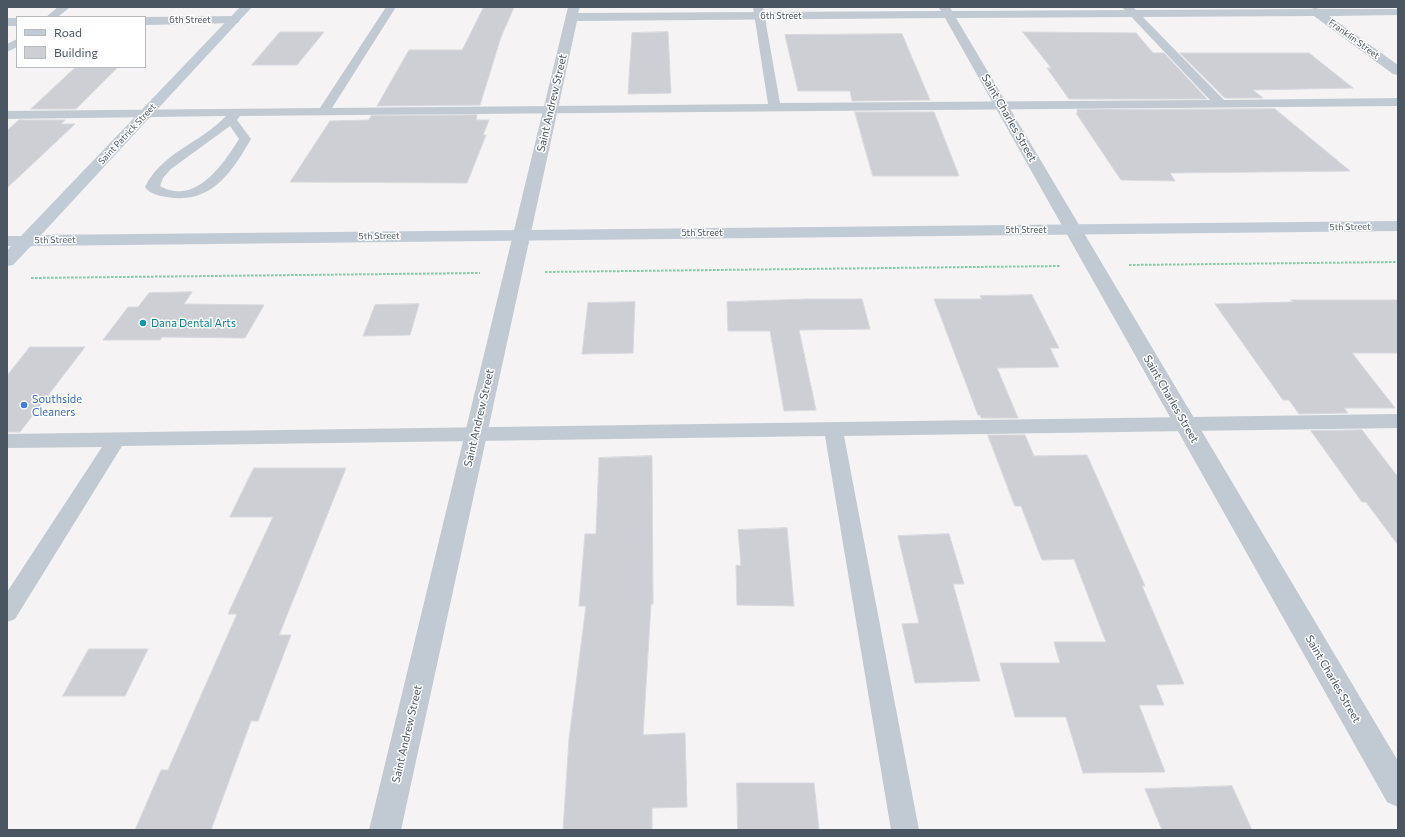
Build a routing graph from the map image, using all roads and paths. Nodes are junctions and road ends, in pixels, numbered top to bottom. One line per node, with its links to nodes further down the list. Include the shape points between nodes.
1 (65, 7): 10 (lane)
2 (246, 7): 11 (main road, Saint Patrick Street)
3 (391, 7): 21 (lane)
4 (1131, 10): 5 (street, 6th Street); 7 (street, 6th Street); 17 (lane)
5 (1314, 10): 9 (street, 6th Street); 15 (street, Franklin Street)
6 (759, 11): 7 (street, 6th Street); 8 (street, 6th Street); 19 (lane)
7 (947, 11): 18 (street, Saint Charles Street)
8 (573, 12): 20 (street, Saint Andrew Street)
9 (1398, 12)
10 (52, 16)
11 (234, 20): 12 (street, 6th Street); 22 (main road, Saint Patrick Street)
12 (146, 21)
13 (16, 43): 14 (lane)
14 (7, 50)
15 (1398, 70)
16 (1398, 102): 17 (lane)
17 (1221, 104): 18 (lane)
18 (1001, 106): 19 (lane); 26 (street, Saint Charles Street)
19 (775, 107): 20 (lane)
20 (550, 109): 21 (lane); 27 (street, Saint Andrew Street)
21 (324, 111): 24 (lane)
22 (146, 114): 23 (lane); 24 (lane); 28 (main road, Saint Patrick Street)
23 (7, 115)
24 (234, 117): 24 (lane, via 160,173 152,187 172,194 200,191 208,186 245,139)
25 (1398, 226): 26 (main road, 5th Street)
26 (1073, 230): 27 (main road, 5th Street); 32 (street, Saint Charles Street)
27 (521, 234): 28 (main road, 5th Street); 33 (street, Saint Andrew Street)
28 (26, 240): 29 (main road, 5th Street); 30 (main road, Saint Patrick Street)
29 (7, 241)
30 (7, 261)
31 (1398, 262): 32 (path)
32 (1094, 266): 33 (path); 36 (street, Saint Charles Street)
33 (512, 272): 34 (path); 38 (street, Saint Andrew Street)
34 (31, 278)
35 (1398, 421): 36 (lane)
36 (1185, 424): 37 (lane); 42 (street, Saint Charles Street)
37 (833, 429): 38 (lane); 44 (lane)
38 (476, 433): 39 (lane); 43 (street, Saint Andrew Street)
39 (116, 440): 40 (lane); 41 (lane)
40 (7, 442)
41 (7, 612)
42 (1398, 791)
43 (385, 830)
44 (905, 830)

